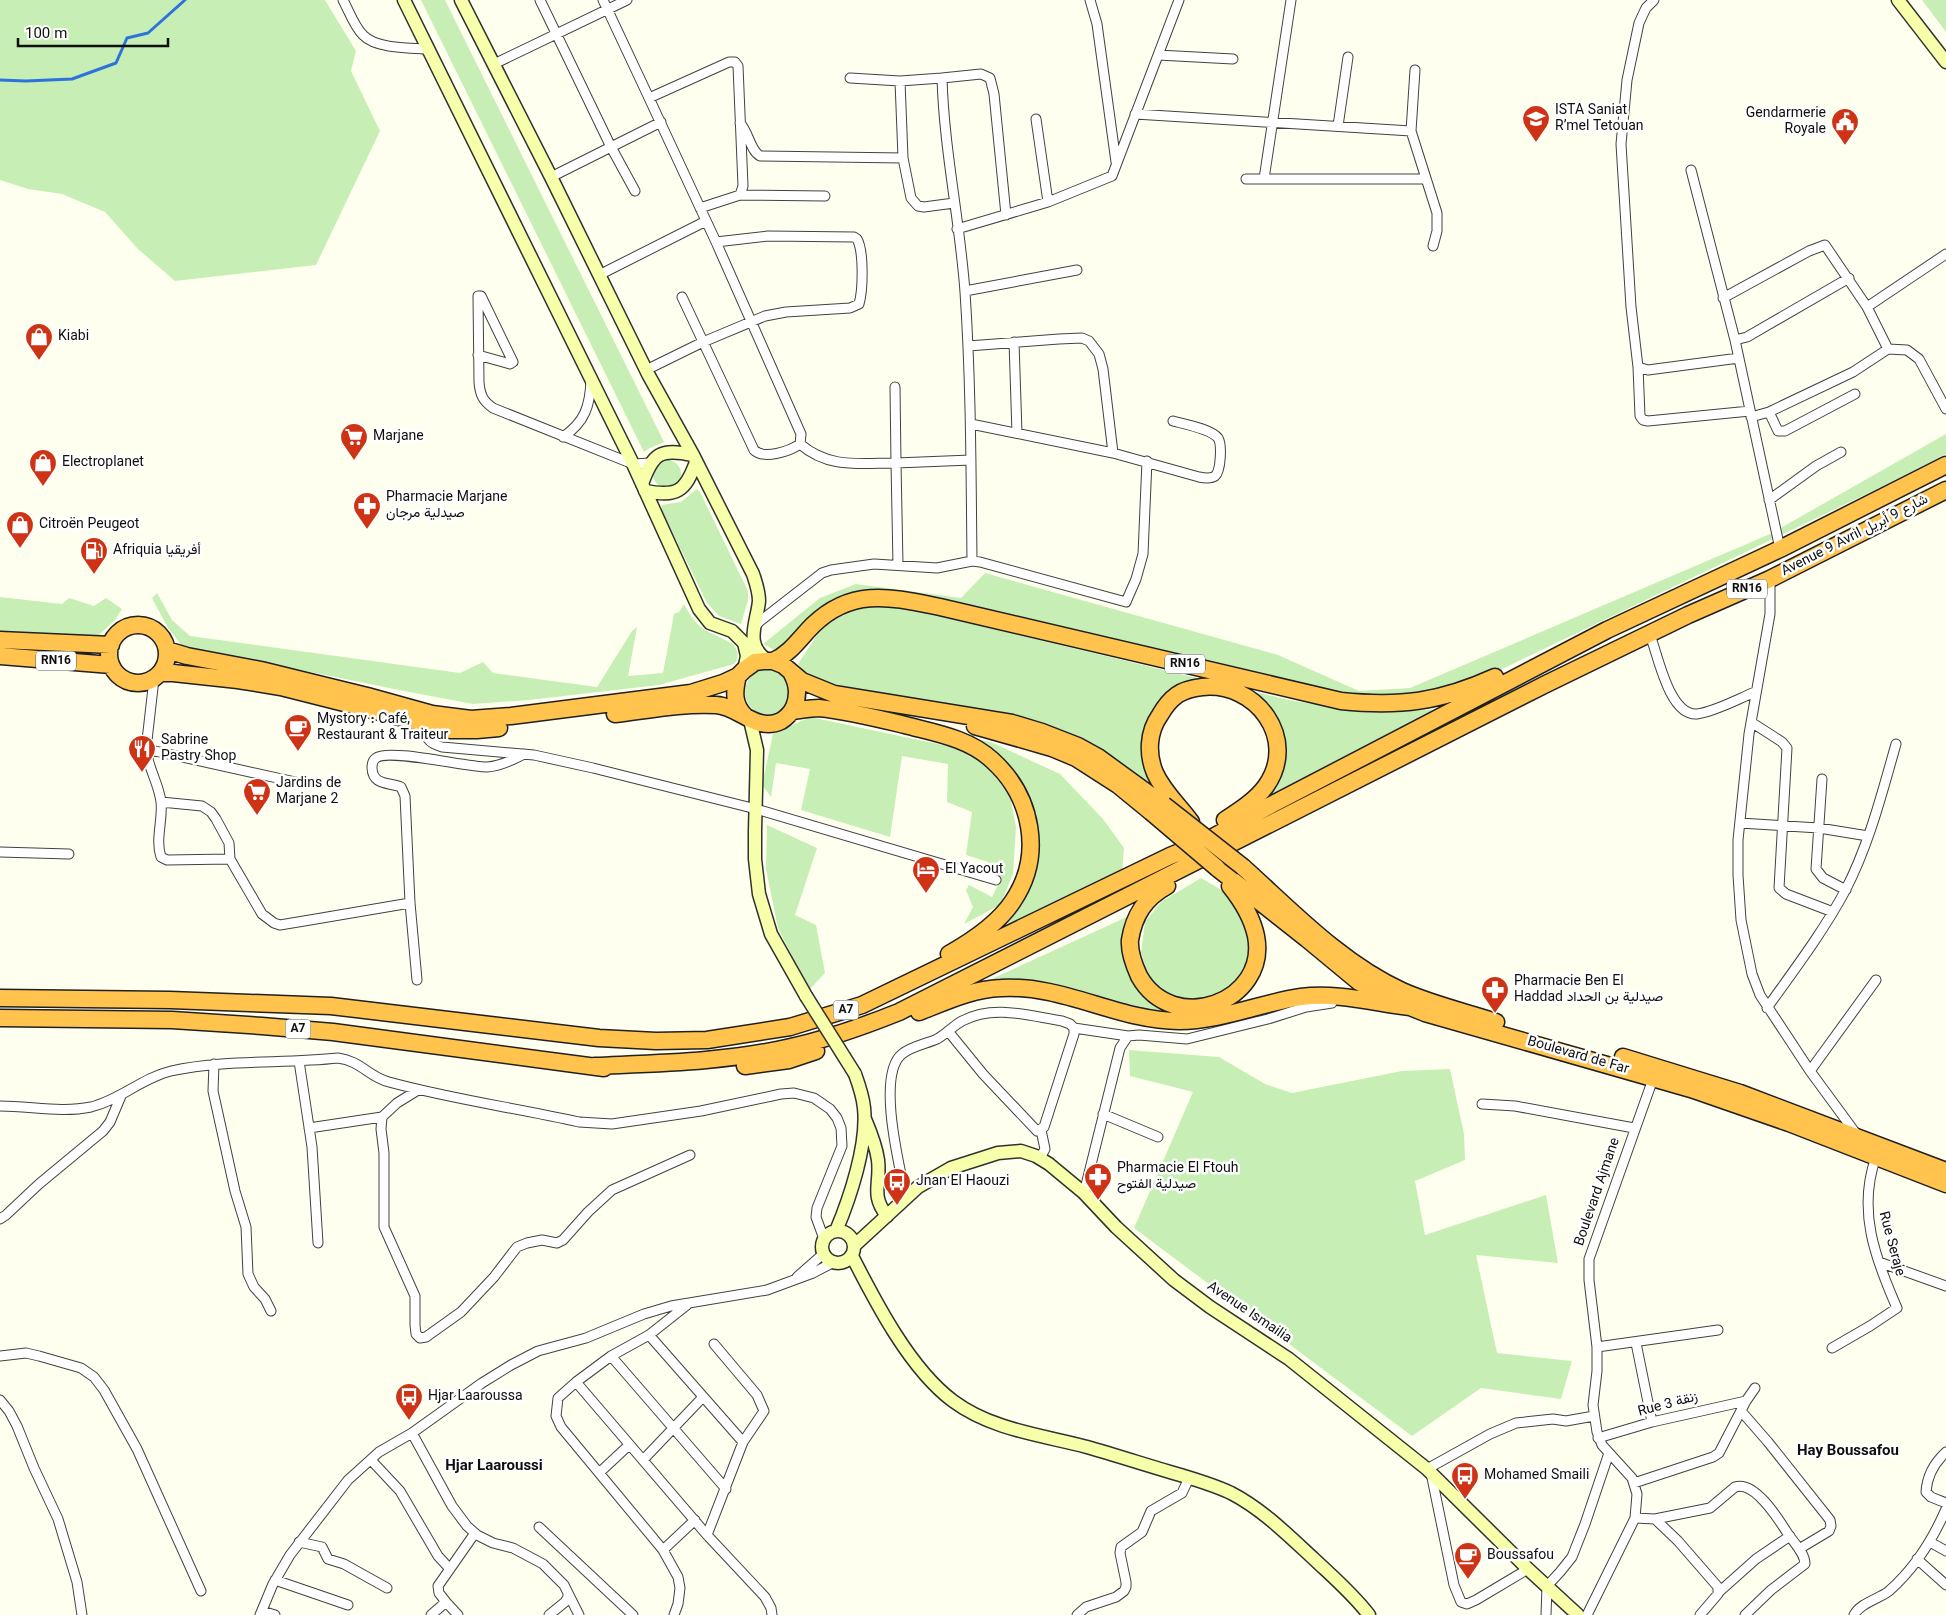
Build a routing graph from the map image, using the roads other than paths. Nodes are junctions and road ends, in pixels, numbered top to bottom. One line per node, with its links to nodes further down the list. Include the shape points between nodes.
1 (343, 0): 14 (street, via 367,38 393,46)
2 (404, 0): 14 (street)
3 (461, 0): 19 (street)
4 (540, 0): 13 (street)
5 (603, 0): 12 (street)
6 (627, 0): 12 (street)
7 (1090, 0): 34 (street, via 1097,24)
8 (1179, 0): 15 (street)
9 (1291, 0): 28 (street)
10 (1654, 0): 67 (street, via 1639,23 1621,135 1631,307)
11 (1898, 0): 18 (street)
12 (607, 9): 13 (street); 24 (street)
13 (556, 34): 19 (street); 32 (street)
14 (429, 49): 69 (street)
15 (1158, 55): 17 (street); 25 (street)
16 (1348, 57): 30 (street)
17 (1233, 59)
18 (1946, 62)
19 (494, 64): 36 (street)
20 (1415, 70): 31 (street)
21 (850, 78): 23 (street)
22 (942, 78): 23 (street); 44 (street); 46 (street, via 981,74 990,78)
23 (900, 81): 33 (street)
24 (649, 98): 27 (street); 29 (street, via 713,68 735,62 739,69)
25 (1136, 114): 28 (street); 34 (street)
26 (1036, 119): 43 (street)
27 (660, 122): 32 (street); 45 (street)
28 (1272, 122): 30 (street); 38 (street)
29 (740, 123): 33 (street, via 760,156); 41 (street, via 743,186)
30 (1338, 126): 31 (street)
31 (1411, 131): 39 (street)
32 (611, 147): 36 (street); 40 (street)
33 (903, 158): 44 (street, via 914,202 924,207)
34 (1116, 164): 43 (street, via 1108,179)
35 (1691, 170): 57 (street)
36 (551, 177): 53 (street)
37 (1246, 179): 38 (street)
38 (1264, 179): 39 (street)
39 (1426, 179): 50 (street, via 1438,222)
40 (635, 191)
41 (740, 195): 42 (street); 45 (street)
42 (825, 196)
43 (1048, 202): 46 (street)
44 (954, 203): 48 (street)
45 (700, 208): 47 (street)
46 (1006, 215): 48 (street)
47 (706, 221): 49 (street); 53 (street)
48 (957, 229): 55 (street)
49 (716, 242): 59 (street); 59 (street, via 768,236 847,236 860,243 862,279 858,306 772,314)
50 (1433, 246)
51 (1946, 254): 58 (street)
52 (1077, 270): 55 (street)
53 (599, 275): 68 (street)
54 (1849, 278): 57 (street, via 1825,244); 58 (street); 60 (street)
55 (965, 291): 63 (street)
56 (682, 297): 61 (street)
57 (1723, 298): 60 (street)
58 (1867, 307): 64 (street)
59 (750, 321): 61 (street); 79 (street, via 801,434)
60 (1735, 340): 66 (street)
61 (703, 342): 68 (street); 79 (street, via 754,450 766,454)
62 (1014, 342): 63 (street); 77 (street); 81 (street, via 1082,338 1095,347 1103,368)
63 (968, 346): 76 (street)
64 (1888, 349): 72 (street, via 1907,350 1919,359); 73 (street, via 1853,372)
65 (478, 355): 65 (street, via 510,364 513,362 479,295); 78 (street, via 480,390 486,403)
66 (1739, 358): 67 (street, via 1648,370); 74 (street)
67 (1638, 367): 74 (street, via 1640,416 1643,420)
68 (646, 370): 82 (street)
69 (591, 378): 78 (street, via 590,398 582,420); 87 (street)
70 (895, 387): 86 (street)
71 (1855, 394): 73 (street, via 1785,431 1778,431)
72 (1946, 409)
73 (1769, 412): 74 (street)
74 (1750, 414): 91 (street)
75 (1174, 420): 84 (street, via 1217,437 1220,451 1215,476 1199,478)
76 (971, 424): 77 (street); 83 (street)
77 (1016, 434): 81 (street)
78 (563, 437): 87 (street)
79 (800, 444): 86 (street, via 819,457 839,463)
80 (1841, 452): 91 (street)
81 (1113, 453): 84 (street)
82 (694, 459): 85 (street, via 667,452); 89 (street, via 688,482 681,489 665,494); 96 (street, via 753,574)
83 (971, 460): 86 (street); 93 (street)
84 (1147, 461): 93 (street, via 1143,554 1126,602)
85 (650, 463): 87 (street); 89 (street)
86 (896, 463): 94 (street)
87 (633, 464): 89 (street)
88 (1946, 465): 92 (highway, Avenue 9 Avril شارع 9 أبريل / RN16)
89 (644, 487): 107 (street, via 699,609 710,622 732,631 744,643 748,656)
90 (1946, 490): 95 (highway, Avenue 9 Avril شارع 9 أبريل / RN16)
91 (1769, 500): 92 (street)
92 (1780, 549): 98 (highway, Avenue 9 Avril شارع 9 أبريل / RN16)
93 (972, 561): 94 (street, via 937,568)
94 (898, 566): 97 (street, via 859,565 822,573)
95 (1770, 579): 100 (highway, Avenue 9 Avril شارع 9 أبريل / RN16); 111 (street, via 1770,614)
96 (759, 601): 97 (street, via 764,607); 99 (street)
97 (777, 608): 99 (street)
98 (1607, 630): 105 (highway, RN16, via 1589,632 1462,691 1421,702 1382,704 1314,696 973,614 881,598 862,598 833,609 788,652); 134 (highway, A7, via 1204,842)
99 (753, 631): 105 (street, via 759,653)
100 (1650, 635): 110 (highway, Avenue 9 Avril شارع 9 أبريل / RN16); 111 (street, via 1674,702 1686,711 1696,714)
101 (0, 640): 102 (highway, RN16)
102 (111, 645): 103 (highway, via 122,630 143,625 159,634); 106 (highway)
103 (167, 650): 107 (highway, RN16, via 261,670 432,714 471,719 691,693 718,686); 109 (highway, via 167,658)
104 (0, 656): 106 (highway, RN16)
105 (771, 661): 107 (highway, RN16, via 755,662); 108 (highway, RN16, via 783,665)
106 (111, 665): 109 (highway, via 126,681 140,684)
107 (741, 673): 114 (highway, via 734,692 741,712)
108 (792, 674): 113 (highway, via 798,692); 125 (highway, RN16, via 808,685 834,694 996,720 1042,732 1098,757)
109 (157, 676): 116 (highway, via 173,672 281,687); 119 (street)
110 (1546, 684): 136 (highway, RN16, via 1531,696 1439,748 1161,890 1148,901 1135,918 1130,942 1133,964 1145,986 1161,1000 1184,1008 1204,1008 1230,996 1244,984 1256,957 1256,937 1251,921 1242,901); 154 (highway, A7, via 899,1012 791,1048 730,1058)
111 (1755, 692): 115 (street)
112 (819, 708): 113 (highway, RN16); 125 (highway, RN16, via 859,709 979,727 1052,748 1076,758); 151 (highway, via 934,732 968,744 991,759 1022,800 1029,818 1032,846 1026,876 1013,901 996,921 962,946 918,971 796,1020 695,1032)
113 (792, 711): 117 (highway, RN16, via 783,719)
114 (750, 720): 116 (highway, via 724,706 700,705 477,730 451,730); 117 (highway); 120 (street)
115 (1751, 722): 127 (street); 128 (street, via 1786,746)
116 (424, 723): 121 (street, via 424,735 433,745)
117 (768, 724): 120 (street)
118 (1896, 744): 131 (street)
119 (146, 749): 123 (street); 124 (street)
120 (757, 750): 126 (street)
121 (524, 754): 126 (street); 139 (street, via 485,767 397,755 382,755 374,759 375,778 380,783 401,787 404,792)
122 (1822, 779): 129 (street)
123 (300, 782)
124 (161, 802): 135 (street, via 207,808 226,836); 135 (street, via 159,845 163,859)
125 (1158, 808): 130 (highway, RN16, bridge); 136 (highway, RN16, bridge)
126 (756, 809): 137 (street); 163 (street, bridge, via 755,859 766,920 806,996 855,1074)
127 (1740, 824): 128 (street); 146 (street, via 1740,920 1752,974)
128 (1783, 826): 129 (street); 140 (street, via 1780,890)
129 (1819, 828): 131 (street); 138 (street, via 1817,871 1823,878)
130 (1198, 832): 134 (highway, via 1166,794 1154,772 1150,736 1158,717 1176,696 1197,687 1217,686 1242,693 1256,703 1273,727 1275,764 1266,786 1253,800); 167 (highway, Boulevard de Far / RN16, bridge, via 1243,867 1332,946 1358,966 1402,991 1496,1022 1740,1093)
131 (1868, 836): 138 (street)
132 (0, 852): 133 (street)
133 (69, 854)
134 (1170, 856): 151 (highway, A7, via 862,1005 790,1027 707,1040)
135 (230, 859): 139 (street, via 262,914 274,924)
136 (1217, 868): 145 (highway, Boulevard de Far, via 1359,982)
137 (996, 880)
138 (1846, 890): 140 (street)
139 (410, 903): 141 (street)
140 (1833, 912): 146 (street)
141 (417, 980)
142 (1876, 980): 155 (street)
143 (0, 998): 151 (highway, A7, via 331,1006)
144 (1372, 1002): 145 (highway); 150 (street, via 1321,1004 1187,1039); 154 (highway, via 1339,997 1303,997 1226,1015 1180,1021 1145,1018 1040,990 1002,987 971,992 789,1060 673,1072 618,1071)
145 (1410, 1007): 156 (highway, Boulevard de Far)
146 (1767, 1008): 155 (street)
147 (0, 1018): 154 (highway, A7, via 172,1020 262,1026 334,1032)
148 (1074, 1028): 149 (street, via 1070,1024 1007,1011 973,1017); 150 (street); 166 (street)
149 (948, 1031): 166 (street, via 1034,1130); 175 (street, via 902,1054 892,1074 890,1115)
150 (1128, 1036): 161 (street, via 1120,1048)
151 (599, 1038)
152 (299, 1061): 153 (street); 157 (street, via 350,1060 384,1081); 164 (street)
153 (214, 1064): 158 (street, via 170,1072 147,1080); 185 (street, via 213,1091 246,1227 248,1274)
154 (595, 1066)
155 (1810, 1071): 167 (street)
156 (1653, 1079): 165 (street, Boulevard Ajmane); 170 (highway, Boulevard de Far, via 1789,1123)
157 (418, 1090): 162 (street); 178 (street, via 598,1124 701,1112 781,1094 804,1094 830,1109 841,1128 842,1146 816,1217)
158 (121, 1096): 160 (street, via 91,1107 61,1110); 176 (street, via 103,1131)
159 (1482, 1104): 165 (street, via 1515,1106)
160 (0, 1106)
161 (1103, 1114): 168 (street); 174 (street)
162 (382, 1117): 164 (street); 169 (street, via 384,1227 415,1296 416,1334 420,1338 460,1312 517,1247 542,1240 557,1243 563,1240 612,1190)
163 (864, 1118): 177 (street, via 878,1162 877,1194); 178 (street, via 860,1154)
164 (309, 1128): 179 (street)
165 (1634, 1128): 190 (street, Boulevard Ajmane, via 1589,1259)
166 (1041, 1130): 171 (street, via 1045,1149)
167 (1857, 1136): 172 (highway, Boulevard de Far)
168 (1158, 1137)
169 (690, 1155)
170 (1876, 1157): 173 (highway, Boulevard de Far); 181 (street, Rue Seraje, via 1867,1203)
171 (1040, 1158): 174 (street, Avenue Ismailia); 175 (street, Avenue Ismailia, via 1020,1152 998,1153 932,1177)
172 (1946, 1171)
173 (1946, 1184)
174 (1084, 1193): 212 (street, Avenue Ismailia, via 1174,1280 1289,1358)
175 (906, 1198): 177 (street, Avenue Ismailia)
176 (0, 1219)
177 (883, 1220): 178 (street, Avenue Ismailia)
178 (842, 1239): 180 (street, Avenue Ismailia); 180 (street, via 822,1249); 183 (street)
179 (318, 1243)
180 (832, 1260): 183 (street); 184 (street, via 795,1279 755,1293)
181 (1879, 1262): 182 (street); 191 (street, Rue Seraje, via 1897,1308)
182 (1946, 1286)
183 (871, 1294): 214 (street, via 919,1367 951,1400 968,1411 1003,1427 1087,1447)
184 (688, 1304): 187 (street); 203 (street, via 644,1314 586,1338 538,1351 482,1383)
185 (271, 1311)
186 (1718, 1330): 188 (street)
187 (649, 1334): 193 (street); 196 (street)
188 (1636, 1343): 190 (street); 201 (street)
189 (714, 1344): 205 (street, via 763,1406 762,1415)
190 (1597, 1348): 200 (street, Boulevard Ajmane)
191 (1832, 1348)
192 (0, 1356): 238 (street, via 26,1353 81,1368 94,1377 137,1449)
193 (611, 1356): 194 (street); 202 (street)
194 (576, 1382): 206 (street); 213 (street, via 558,1398 556,1416 561,1427)
195 (1755, 1388): 198 (street)
196 (703, 1397): 202 (street); 205 (street)
197 (0, 1400): 244 (street, via 17,1426 58,1519 77,1582)
198 (1746, 1401): 199 (street); 201 (street, Rue 3 زنقة)
199 (1741, 1411): 215 (street, via 1723,1448 1716,1455); 228 (street, via 1830,1520 1829,1531)
200 (1594, 1416): 204 (street, Boulevard Ajmane); 212 (street, via 1516,1423 1490,1434)
201 (1652, 1422): 204 (street, Rue 3 زنقة)
202 (673, 1428): 210 (street); 216 (street)
203 (412, 1433): 209 (street); 223 (street, via 456,1512)
204 (1598, 1438): 207 (street, Boulevard Ajmane)
205 (743, 1442): 216 (street)
206 (629, 1444): 210 (street); 213 (street)
207 (1609, 1452): 215 (street, Boulevard Ajmane); 236 (street, via 1572,1557)
208 (1946, 1452): 211 (street)
209 (371, 1460): 226 (street, via 348,1480); 232 (street, via 400,1491 438,1556)
210 (643, 1460): 221 (street)
211 (1942, 1462): 217 (street, via 1929,1475 1926,1492)
212 (1429, 1471): 233 (street, Avenue Ismailia); 233 (street, via 1454,1585 1461,1602 1467,1604 1476,1600)
213 (599, 1473): 229 (street)
214 (1189, 1478): 253 (street, via 1182,1493 1151,1511 1142,1532 1121,1547 1126,1582 1124,1591 1086,1607); 254 (street, via 1231,1494 1258,1510 1357,1599)
215 (1634, 1483): 219 (street, via 1637,1494)
216 (726, 1489): 224 (street)
217 (1946, 1503)
218 (1946, 1509): 227 (street)
219 (1635, 1518): 220 (street); 257 (street)
220 (1655, 1519): 225 (street, via 1710,1508 1734,1487 1740,1486 1748,1488 1765,1502); 239 (street, via 1713,1581)
221 (695, 1520): 224 (street); 229 (street)
222 (539, 1527): 250 (street)
223 (475, 1533): 232 (street); 240 (street, via 543,1564)
224 (708, 1535): 252 (street, via 765,1597)
225 (1790, 1536): 228 (street); 239 (street)
226 (299, 1542): 234 (street); 237 (street, via 322,1547 328,1559 344,1564)
227 (1930, 1542): 230 (street); 231 (street)
228 (1799, 1549): 259 (street, via 1805,1564)
229 (663, 1550): 251 (street, via 678,1577 680,1588)
230 (1946, 1551)
231 (1917, 1559): 235 (street); 260 (street, via 1888,1591)
232 (450, 1569): 241 (street, via 438,1588)
233 (1528, 1569): 236 (street, Avenue Ismailia)
234 (275, 1580): 242 (street); 243 (street)
235 (1946, 1585)
236 (1547, 1586): 255 (street); 256 (street, Avenue Ismailia)
237 (386, 1588)
238 (201, 1591)
239 (1719, 1592): 258 (street)
240 (568, 1593): 248 (street, via 565,1602); 249 (street)
241 (446, 1602): 246 (street); 247 (street)
242 (348, 1605)
243 (261, 1613): 245 (street)
244 (82, 1615)
245 (275, 1615)
246 (431, 1615)
247 (458, 1615)
248 (549, 1615)
249 (579, 1615)
250 (633, 1615)
251 (674, 1615)
252 (772, 1615)
253 (1077, 1615)
254 (1369, 1615)
255 (1546, 1615)
256 (1578, 1615)
257 (1587, 1615)
258 (1700, 1615)
259 (1745, 1615)
260 (1854, 1615)

